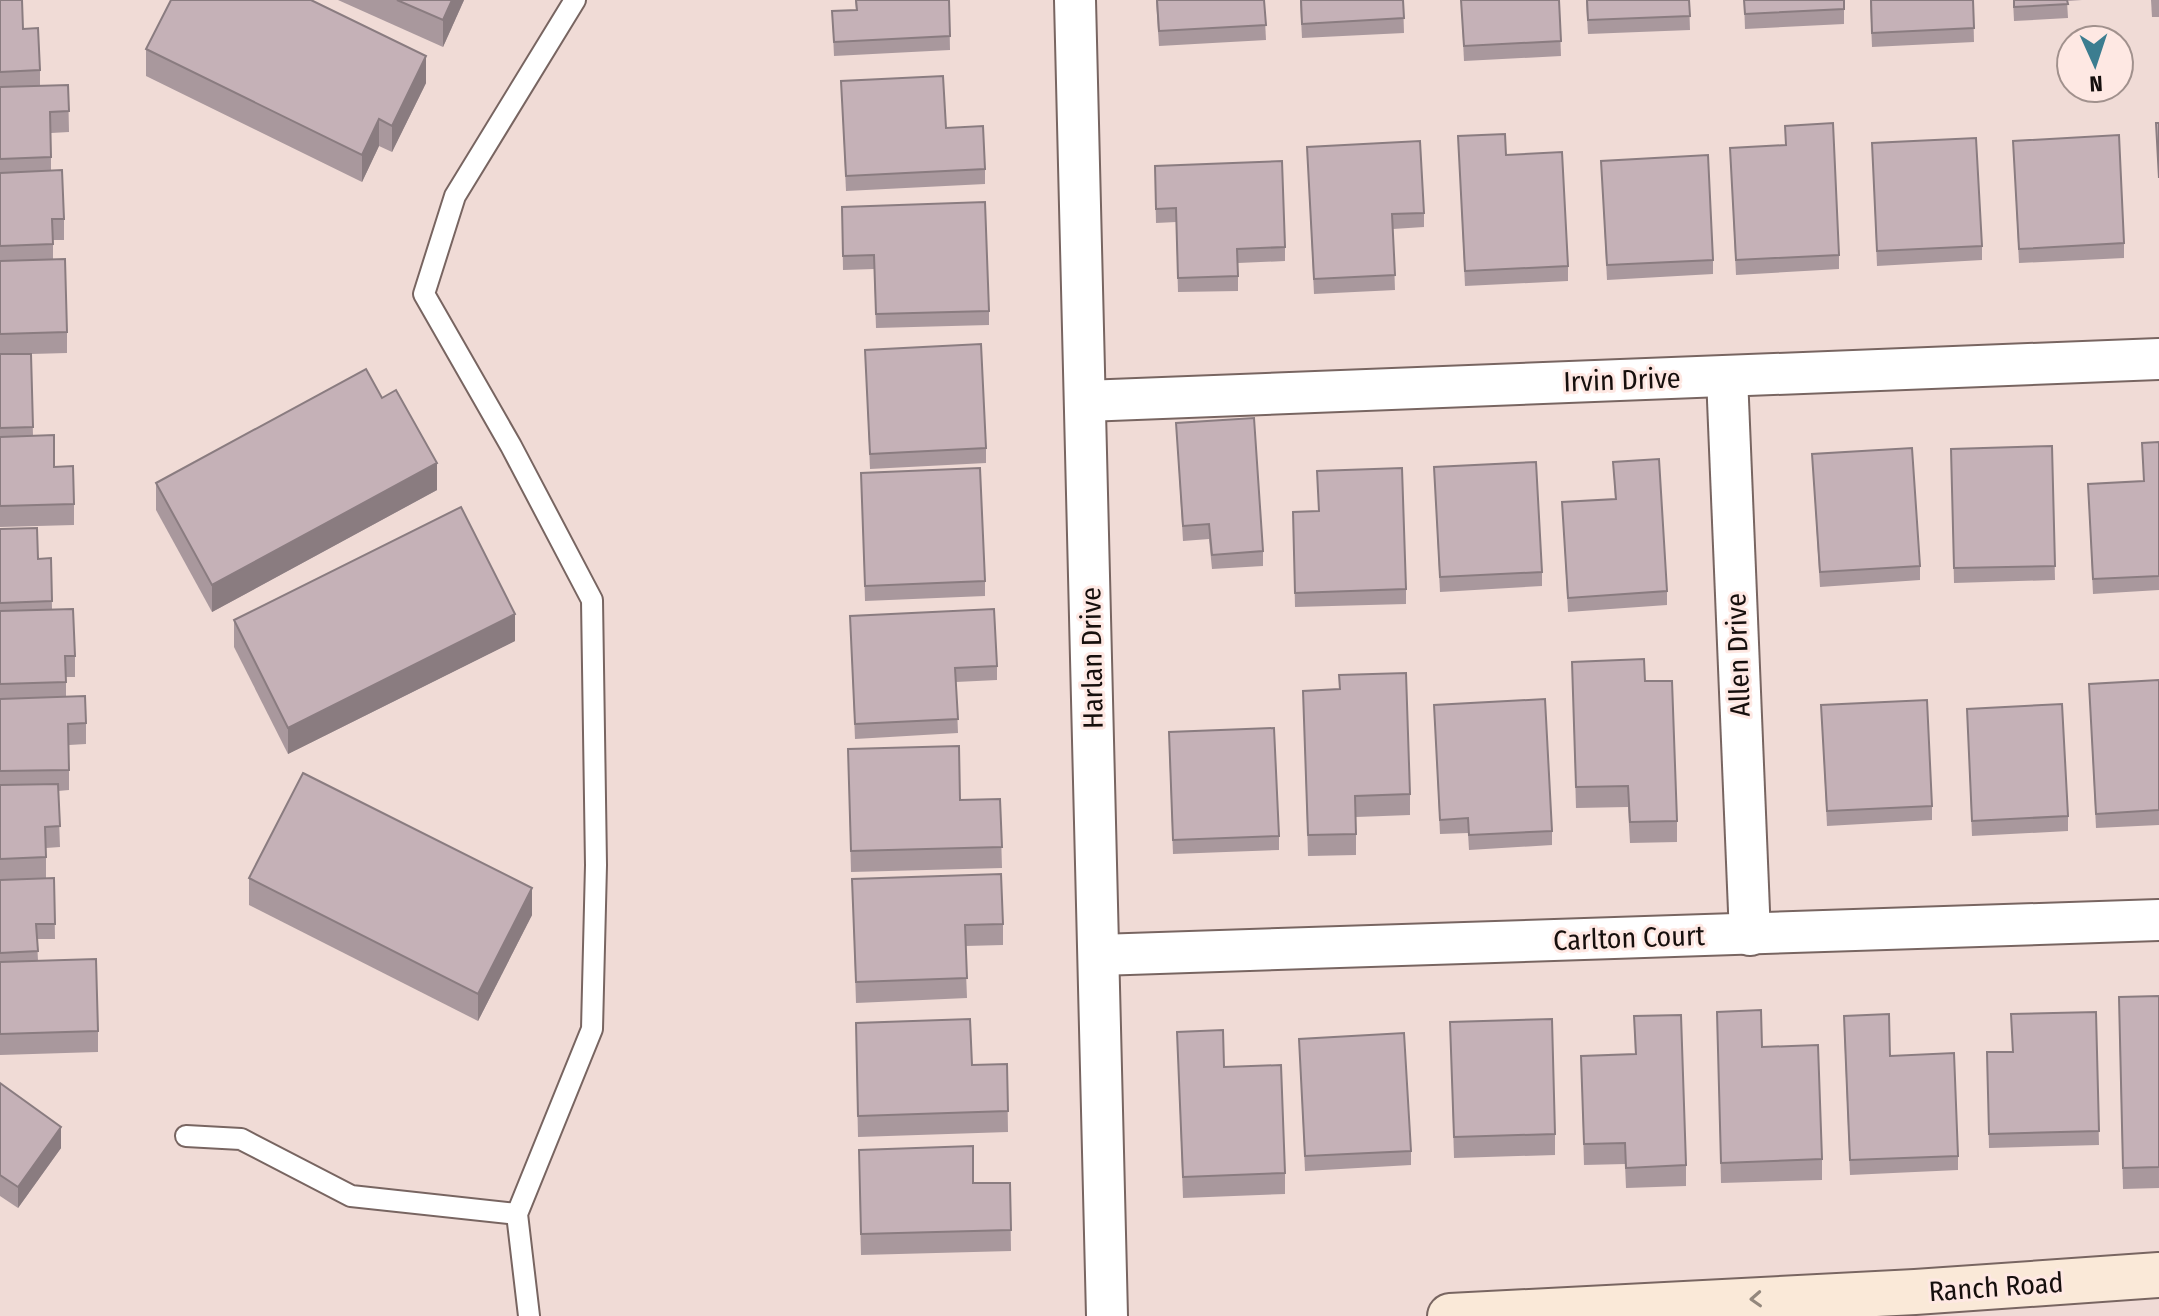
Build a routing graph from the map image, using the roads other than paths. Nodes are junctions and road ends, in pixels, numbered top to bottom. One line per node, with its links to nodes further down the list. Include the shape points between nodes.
1 (575, 0): 10 (lane, via 455,196 424,294 592,600 592,1029)
2 (1075, 0): 5 (street, Harlan Drive)
3 (2159, 359): 4 (street, Irvin Drive)
4 (1727, 376): 5 (street, Irvin Drive); 7 (street, Allen Drive)
5 (1085, 401): 8 (street, Harlan Drive)
6 (2159, 920): 7 (street, Carlton Court)
7 (1750, 935): 8 (street, Carlton Court)
8 (1099, 955): 15 (street, Harlan Drive)
9 (186, 1136): 10 (lane, via 241,1139 351,1196)
10 (517, 1214): 14 (lane)
11 (2159, 1275): 12 (main road, Ranch Road)
12 (1915, 1304): 13 (main road, Ranch Road)
13 (1835, 1306): 16 (main road, Ranch Road, one-way to 16)
14 (529, 1316)
15 (1107, 1316)
16 (1450, 1316)

